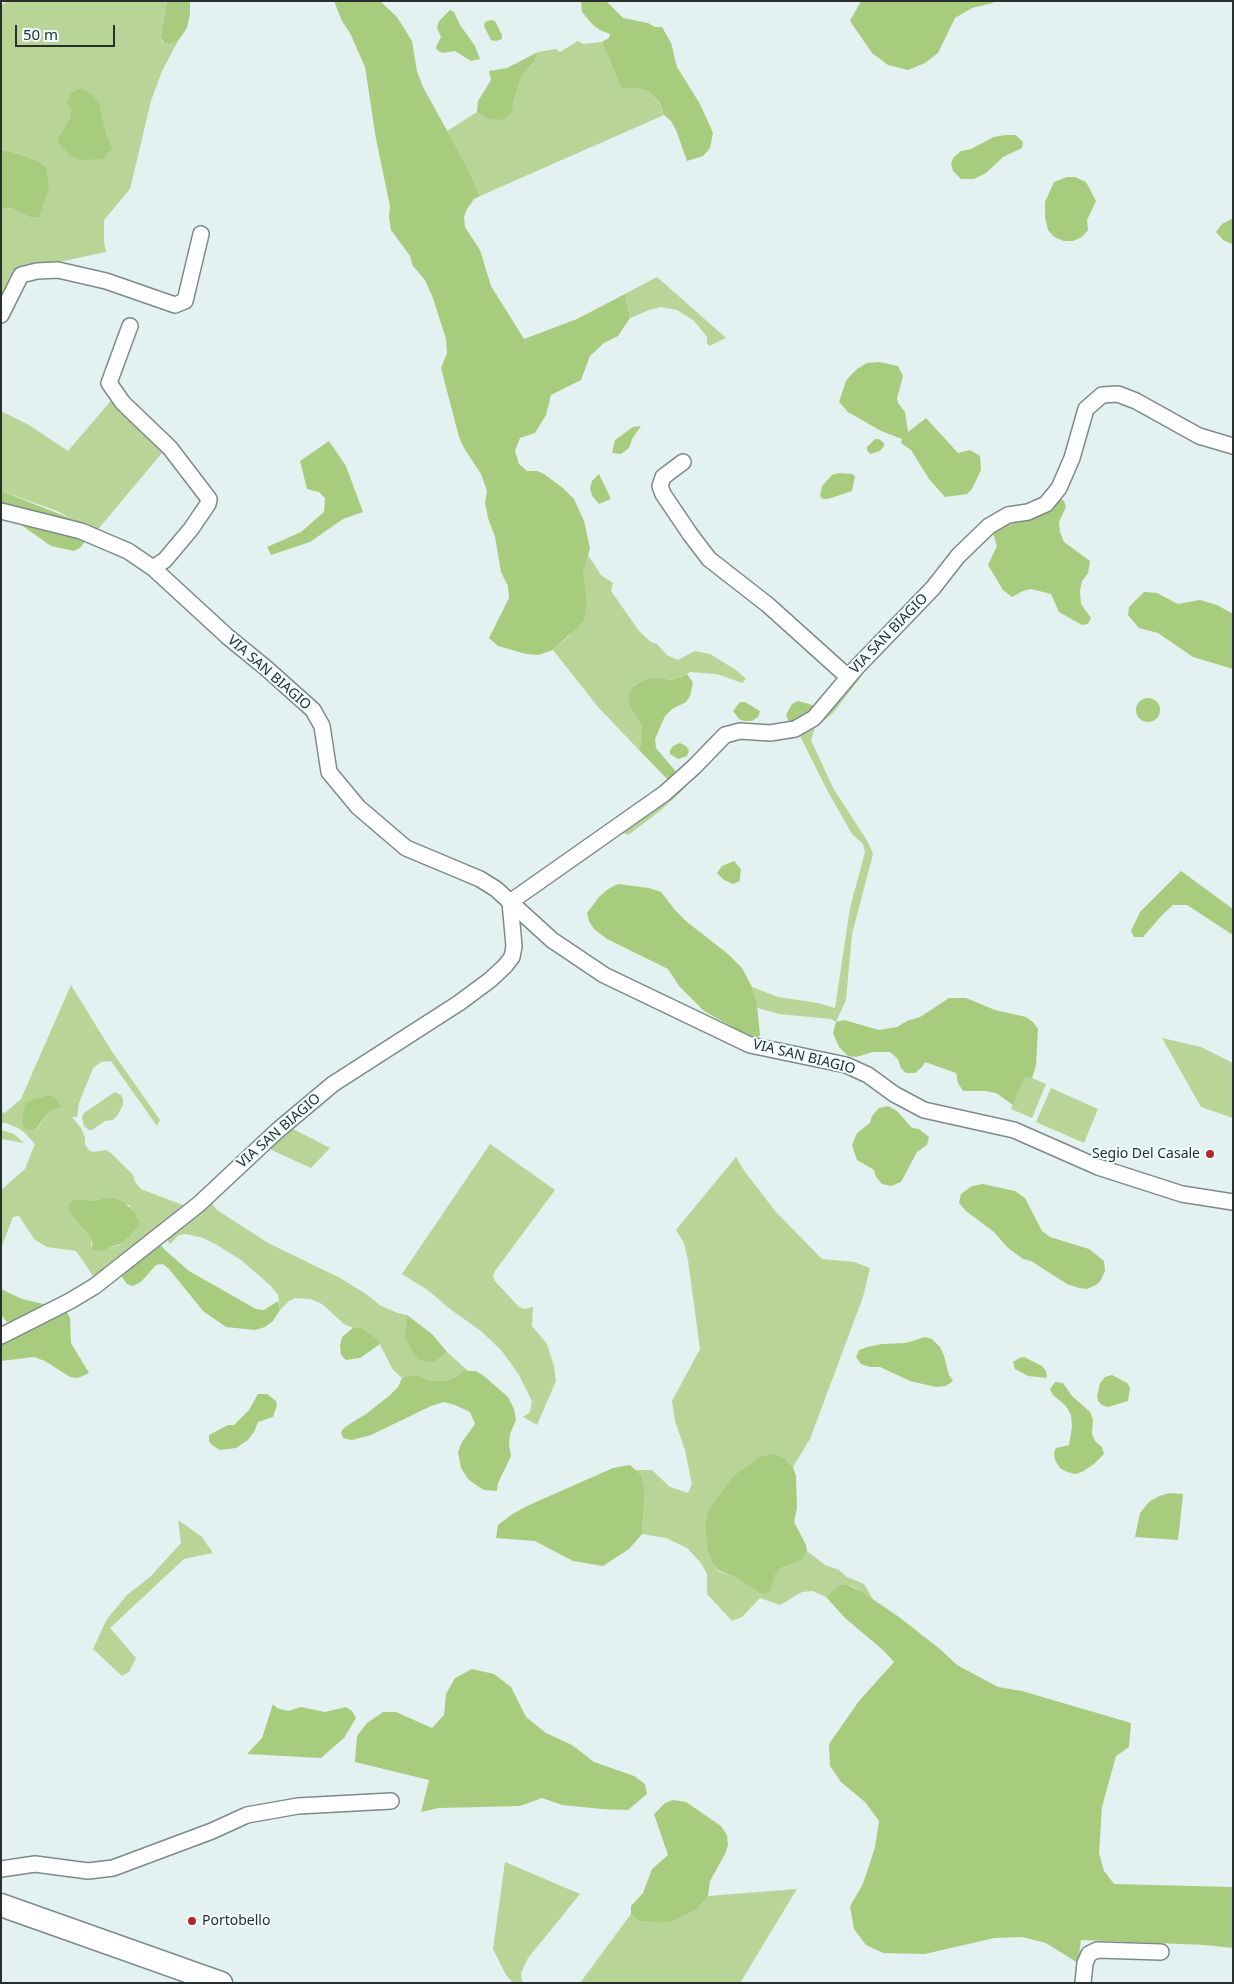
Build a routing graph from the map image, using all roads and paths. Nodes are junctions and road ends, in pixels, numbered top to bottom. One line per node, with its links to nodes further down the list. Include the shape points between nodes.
1 (201, 234): 2 (street, via 184,301 175,305 106,281 58,270 37,271 21,275)
2 (1, 314)
3 (130, 326): 7 (street, via 109,383 123,403 170,448 208,499 191,529 165,560)
4 (1233, 446): 8 (street, VIA SAN BIAGIO, via 1199,436 1136,401 1118,394 1102,395 1086,409 1072,458 1059,488 1046,504 1028,512 1008,515 989,526)
5 (683, 462): 8 (street, via 664,476 660,486 690,534 709,558 768,605)
6 (1, 511): 7 (street, VIA SAN BIAGIO, via 81,532 128,551)
7 (153, 568): 9 (street, VIA SAN BIAGIO, via 313,710 322,726 329,772 358,807 406,848 480,878)
8 (848, 677): 9 (street, VIA SAN BIAGIO, via 814,718 795,729 770,733 740,731 724,735 664,793)
9 (510, 902): 10 (street, VIA SAN BIAGIO, via 552,940 604,975 750,1045 846,1065 924,1110 1014,1130 1098,1167 1182,1194); 11 (street, VIA SAN BIAGIO, via 512,957 490,980 333,1084 199,1204 95,1286)
10 (1233, 1202)
11 (1, 1336)
12 (390, 1801): 13 (street, via 298,1806 247,1815 113,1868 88,1871 35,1864)
13 (1, 1869)
14 (1, 1905): 16 (main road)
15 (1161, 1952): 17 (street, via 1097,1950 1089,1954 1085,1963)
16 (221, 1983)
17 (1084, 1983)

